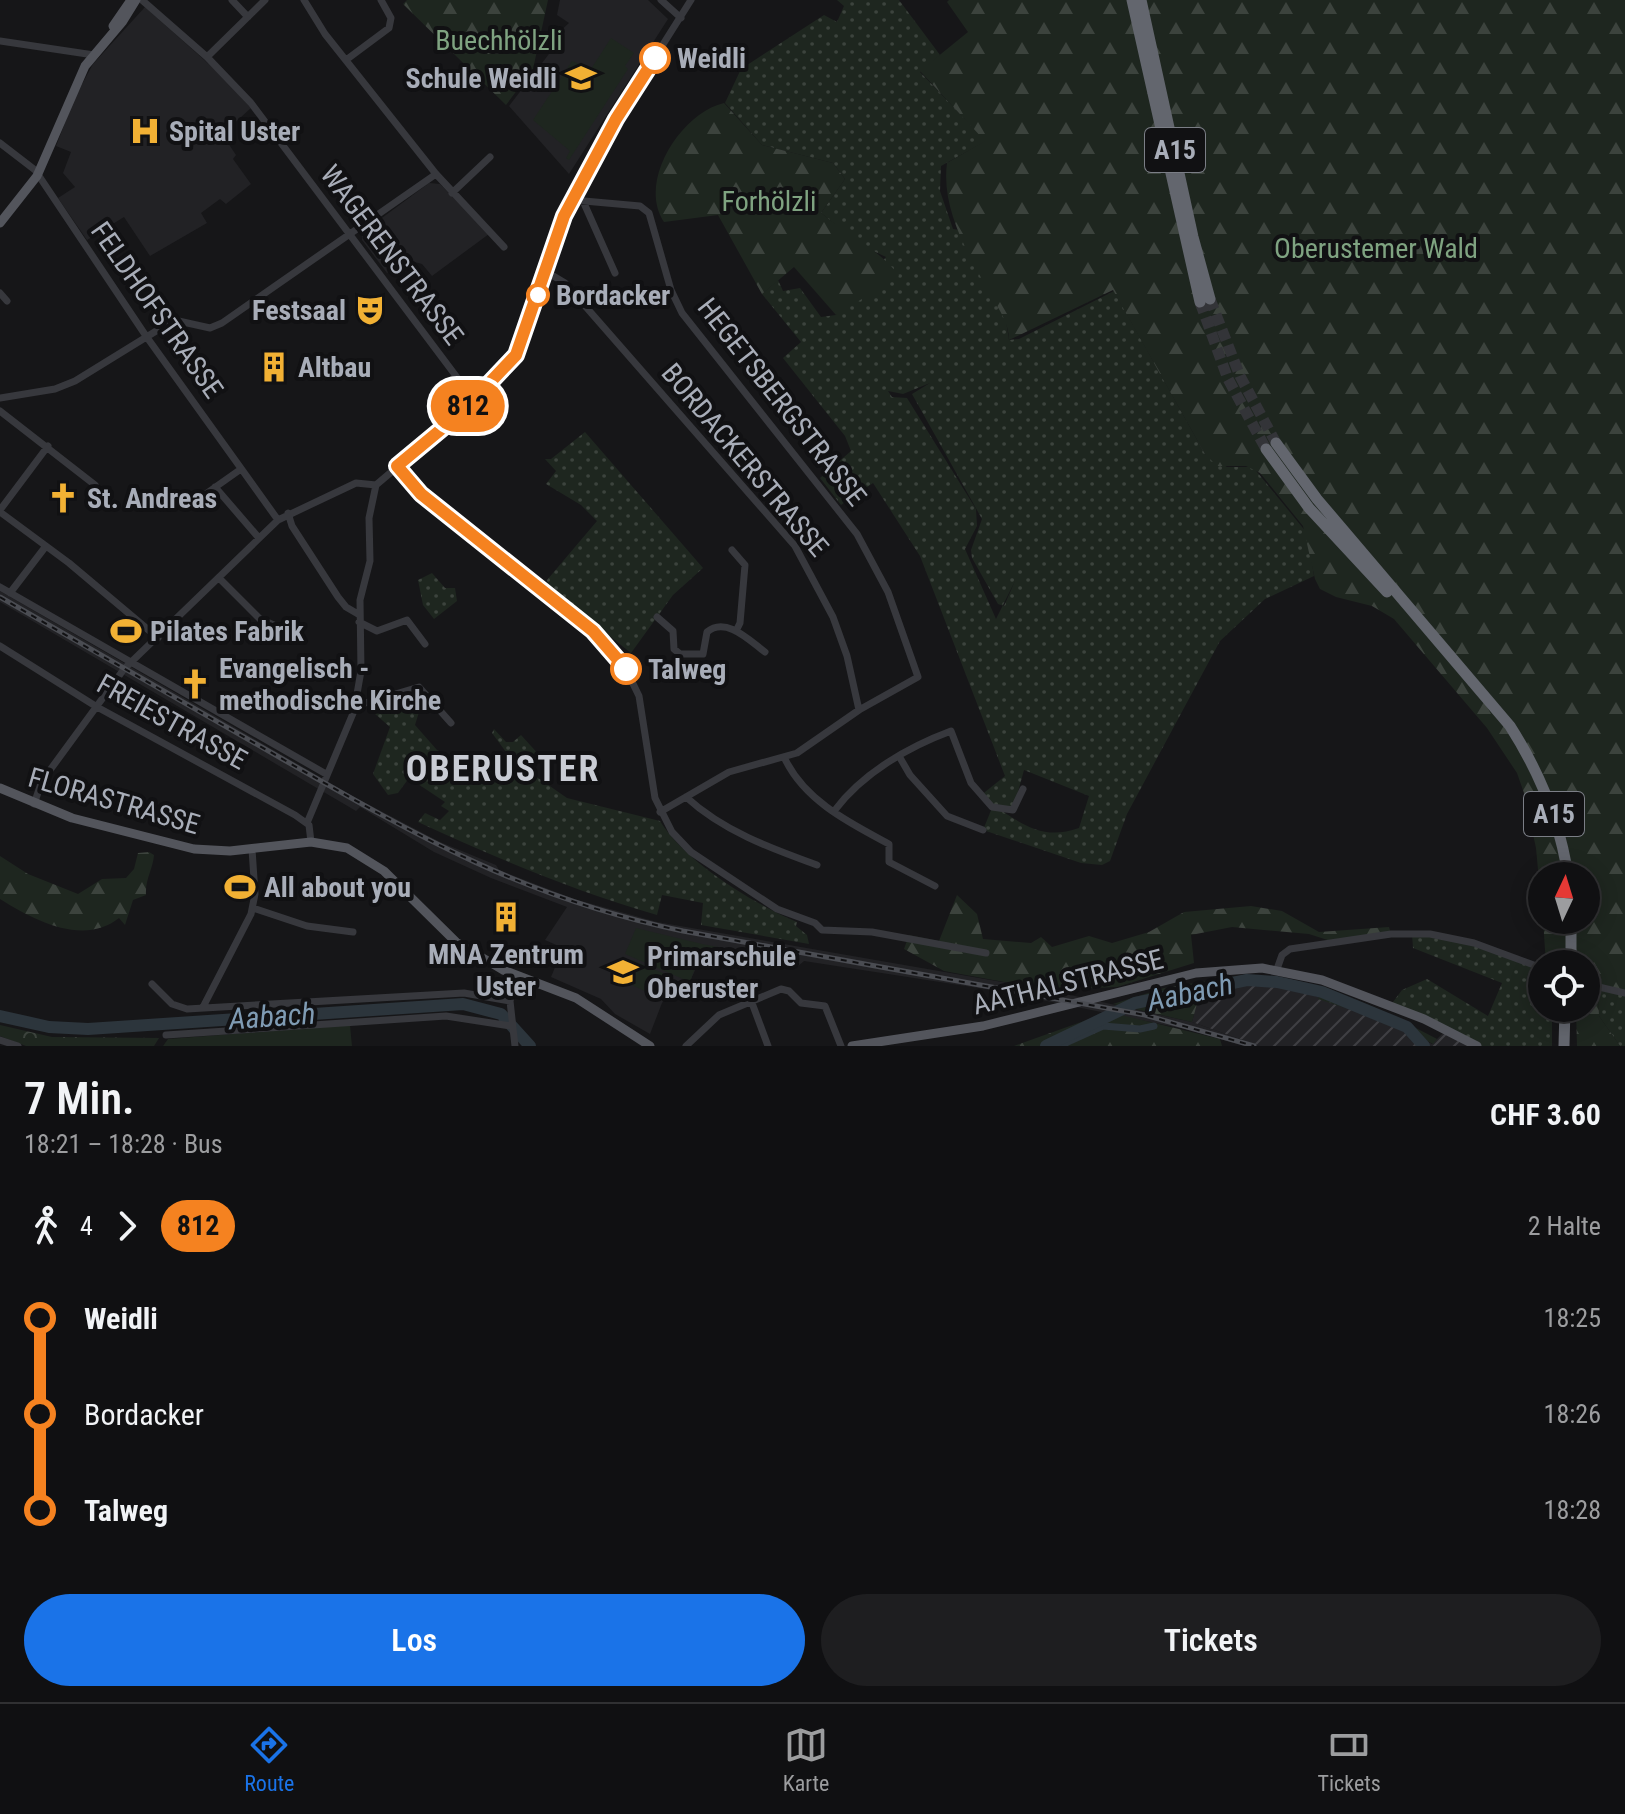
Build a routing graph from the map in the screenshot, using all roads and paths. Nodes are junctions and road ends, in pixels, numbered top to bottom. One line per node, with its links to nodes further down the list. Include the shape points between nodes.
1 (137, 0): 13 (main road); 14 (street, WAGERENSTRASSE)
2 (232, 0): 10 (street)
3 (265, 0): 10 (street)
4 (304, 0): 15 (street)
5 (381, 0): 15 (street, via 391,18 389,28)
6 (661, 0): 11 (street)
7 (691, 0): 11 (street)
8 (1132, 0): 9 (highway, A15, via 1205,300)
9 (1141, 0)
10 (248, 17): 14 (street)
11 (681, 18): 21 (street, via 616,119)
12 (2, 44): 13 (street)
13 (94, 55): 19 (main road, via 70,95)
14 (207, 57): 24 (street, WAGERENSTRASSE, via 251,103)
15 (346, 60): 18 (street)
16 (0, 143): 19 (street, FELDHOFSTRASSE)
17 (490, 157): 20 (street)
18 (436, 174): 20 (street); 24 (street)
19 (37, 176): 23 (main road); 30 (street, FELDHOFSTRASSE)
20 (452, 193): 25 (street)
21 (573, 200): 22 (street, HEGETSBERGSTRASSE); 26 (street)
22 (583, 201): 27 (street); 63 (street, HEGETSBERGSTRASSE, via 640,206 649,213 682,313 857,534 888,592 918,677)
23 (0, 223)
24 (351, 237): 30 (street, via 216,327 174,320); 32 (street, WAGERENSTRASSE)
25 (504, 247)
26 (545, 271): 32 (street, via 516,355); 63 (street, BORDACKERSTRASSE, via 565,283 795,546 833,617)
27 (615, 273)
28 (0, 293): 29 (street)
29 (7, 301)
30 (146, 336): 31 (street, via 64,386); 36 (street, FELDHOFSTRASSE)
31 (0, 398)
32 (474, 400): 35 (street)
33 (0, 411): 34 (street)
34 (48, 446): 37 (street); 41 (street)
35 (397, 466): 38 (street); 73 (street, via 421,494 621,659 638,694)
36 (241, 469): 39 (street); 43 (street, FELDHOFSTRASSE)
37 (95, 485)
38 (376, 485): 42 (street, via 356,483); 52 (street, via 369,518 370,561)
39 (215, 487): 40 (street); 44 (street)
40 (207, 493)
41 (0, 511): 45 (street)
42 (288, 513): 43 (street); 52 (street, via 338,597)
43 (278, 520): 44 (street)
44 (259, 538): 47 (street)
45 (46, 546): 49 (street); 56 (street)
46 (732, 550): 55 (street, via 745,565)
47 (219, 578): 54 (street, via 260,619); 56 (street)
48 (0, 587): 49 (street)
49 (10, 593): 60 (street)
50 (402, 611): 53 (street)
51 (657, 617): 55 (street, via 673,631 674,649 680,654 703,654 711,628)
52 (358, 618): 53 (street, via 377,631); 61 (street, via 361,671)
53 (407, 620): 57 (street)
54 (276, 626)
55 (737, 629): 59 (street)
56 (158, 638): 60 (street)
57 (425, 644)
58 (0, 646): 62 (street, FREIESTRASSE)
59 (765, 652)
60 (131, 662): 62 (street); 67 (street)
61 (355, 706): 64 (street, via 419,687); 67 (street)
62 (97, 707): 71 (street, via 42,781); 74 (street, FREIESTRASSE)
63 (859, 710): 66 (street)
64 (451, 723)
65 (899, 756): 69 (street, via 951,731 971,783 992,807 1013,810); 72 (street); 75 (street, via 947,816)
66 (785, 759): 70 (street, via 729,772); 72 (street, via 803,789)
67 (326, 774): 74 (street)
68 (0, 788): 71 (main road, FLORASTRASSE)
69 (1023, 789)
70 (686, 797): 73 (street); 78 (street, via 762,845)
71 (34, 804): 77 (main road, FLORASTRASSE, via 194,849)
72 (835, 810): 80 (street, via 889,844 889,862)
73 (660, 812): 83 (street, via 691,852 777,909 822,930 853,930)
74 (307, 823): 76 (street)
75 (983, 830)
76 (311, 842): 77 (main road, FLORASTRASSE); 86 (main road, via 347,848 370,860 448,936)
77 (252, 849): 81 (street)
78 (817, 865)
79 (1566, 876): 79 (highway, A15, via 1539,787 1503,725 1294,490 1271,446 1520,741 1551,803)
80 (935, 886)
81 (253, 908): 82 (street, via 307,926); 92 (street)
82 (353, 932)
83 (986, 953)
84 (1528, 963): 85 (street, via 1462,940 1412,934 1290,949)
85 (1277, 969): 96 (main road, AATHALSTRASSE, via 1390,1006); 103 (main road, AATHALSTRASSE, via 1196,973 983,1026)
86 (517, 976): 90 (street); 99 (main road, via 576,998)
87 (152, 984): 92 (street, via 177,1006)
88 (1600, 987): 89 (street)
89 (1625, 993)
90 (510, 1001): 92 (street, via 464,993); 93 (street)
91 (752, 1003): 100 (street, via 711,1019); 101 (street); 102 (street, via 781,989 801,1003 825,1006)
92 (203, 1007)
93 (510, 1028): 94 (street, via 446,1016); 98 (street)
94 (166, 1035)
95 (0, 1040): 97 (street)
96 (1474, 1045)
97 (18, 1046)
98 (515, 1046)
99 (650, 1046)
100 (686, 1046)
101 (768, 1046)
102 (841, 1046)
103 (852, 1046)

